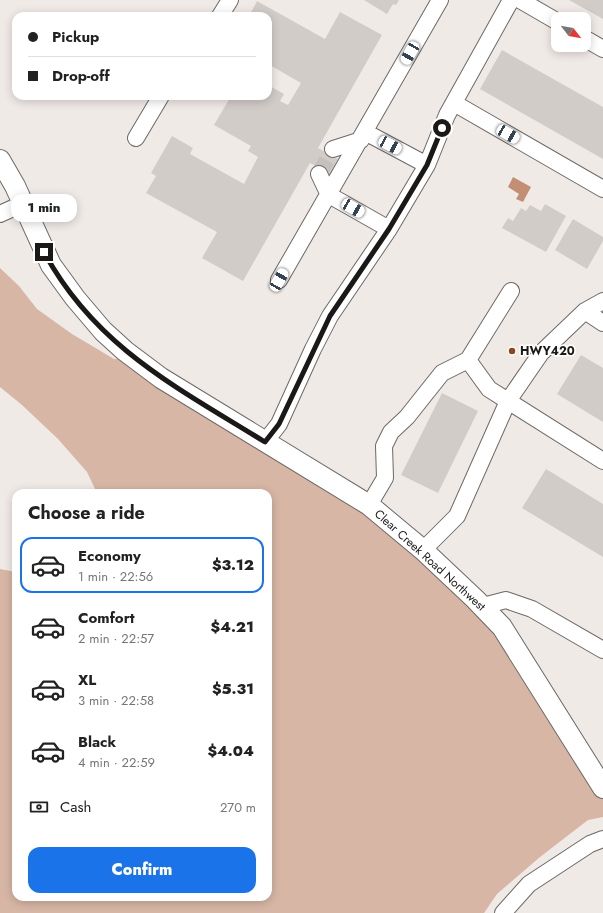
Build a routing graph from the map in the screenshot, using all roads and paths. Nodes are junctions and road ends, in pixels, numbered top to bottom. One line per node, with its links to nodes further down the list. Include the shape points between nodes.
1 (230, 0): 5 (street)
2 (440, 0): 11 (street)
3 (511, 0): 10 (street)
4 (520, 0): 6 (street)
5 (222, 12)
6 (551, 18)
7 (591, 42): 8 (street)
8 (603, 49)
9 (159, 100): 12 (street)
10 (454, 103): 15 (street); 17 (street)
11 (363, 136): 13 (street); 15 (street); 18 (street)
12 (136, 138)
13 (333, 149)
14 (0, 160): 19 (main road, Clear Creek Road Northwest)
15 (427, 165): 21 (street)
16 (319, 174): 18 (street)
17 (603, 189)
18 (329, 194): 21 (street); 22 (street)
19 (22, 204): 20 (street); 29 (main road, Clear Creek Road Northwest, via 51,265 103,331 162,378)
20 (0, 214)
21 (389, 229): 29 (street, via 330,316 279,424)
22 (279, 280)
23 (511, 291): 27 (street)
24 (603, 301): 25 (street)
25 (585, 311): 26 (street); 28 (street, via 541,353)
26 (603, 323)
27 (468, 360): 28 (street, via 489,389); 31 (street, via 442,373 407,417 391,432 384,446 385,478)
28 (508, 401): 30 (street); 32 (street, via 457,516)
29 (265, 442): 31 (main road, Clear Creek Road Northwest)
30 (603, 461)
31 (369, 505): 32 (main road, Clear Creek Road Northwest)
32 (423, 550): 33 (main road, Clear Creek Road Northwest)
33 (483, 606): 34 (street, via 506,600 532,609); 35 (main road, Clear Creek Road Northwest, via 510,638)
34 (603, 650)
35 (603, 788)
36 (603, 839): 37 (street, via 590,844 529,884)
37 (503, 913)

